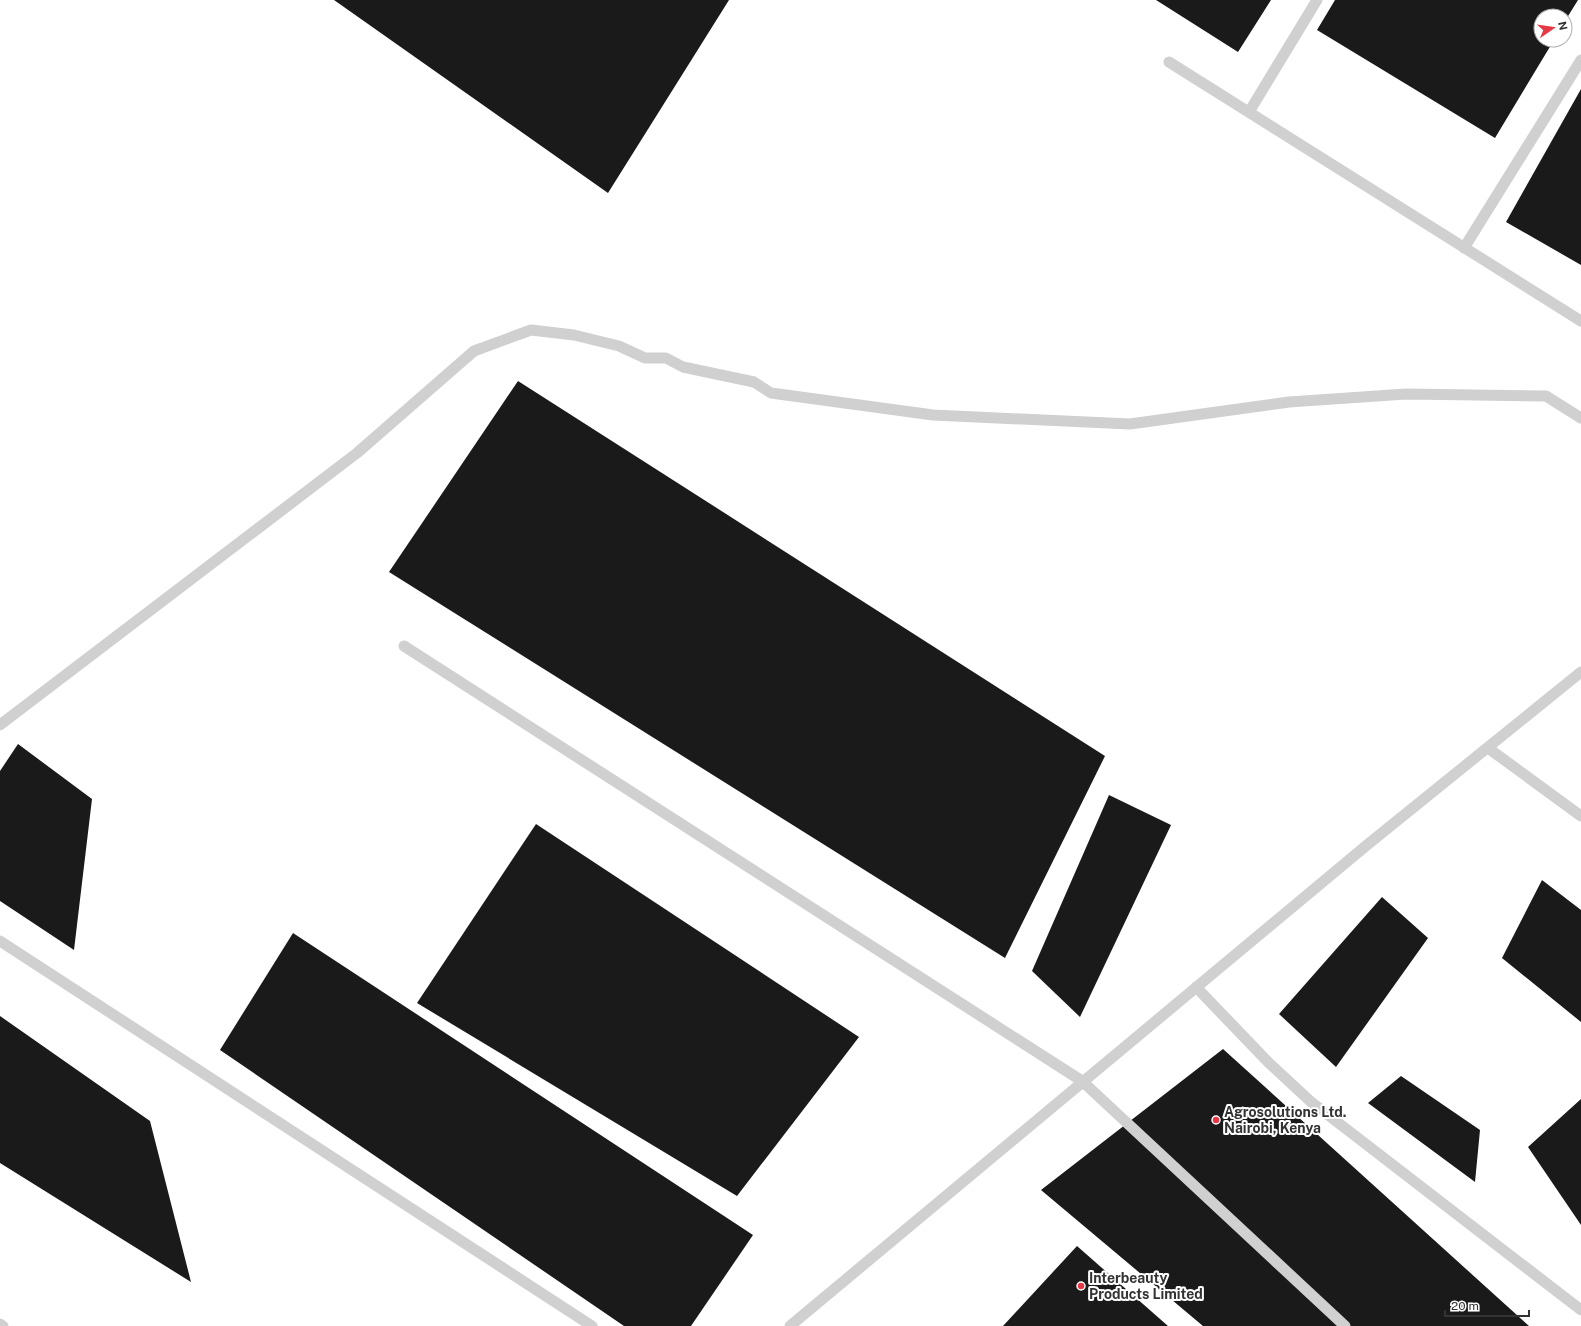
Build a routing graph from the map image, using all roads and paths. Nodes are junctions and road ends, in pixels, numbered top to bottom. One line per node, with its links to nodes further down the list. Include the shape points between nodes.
1 (1317, 0): 4 (lane)
2 (1581, 60): 5 (lane)
3 (1169, 62): 4 (lane)
4 (1249, 112): 5 (lane)
5 (1464, 248): 6 (lane)
6 (1581, 321)
7 (1581, 418): 10 (lane, via 1546,396 1406,394 1289,402 1130,424 933,415 772,393 754,382 683,367 666,358 645,358 620,346 574,335 531,330 474,351 357,453)
8 (404, 646): 15 (lane)
9 (1581, 672): 11 (lane)
10 (0, 725)
11 (1488, 748): 12 (lane); 14 (lane)
12 (1581, 816)
13 (0, 941): 19 (lane)
14 (1196, 987): 15 (lane); 16 (lane, via 1268,1062 1310,1101)
15 (1082, 1081): 20 (lane); 21 (lane)
16 (1581, 1310)
17 (0, 1324): 18 (lane)
18 (3, 1326)
19 (592, 1326)
20 (790, 1326)
21 (1345, 1326)

